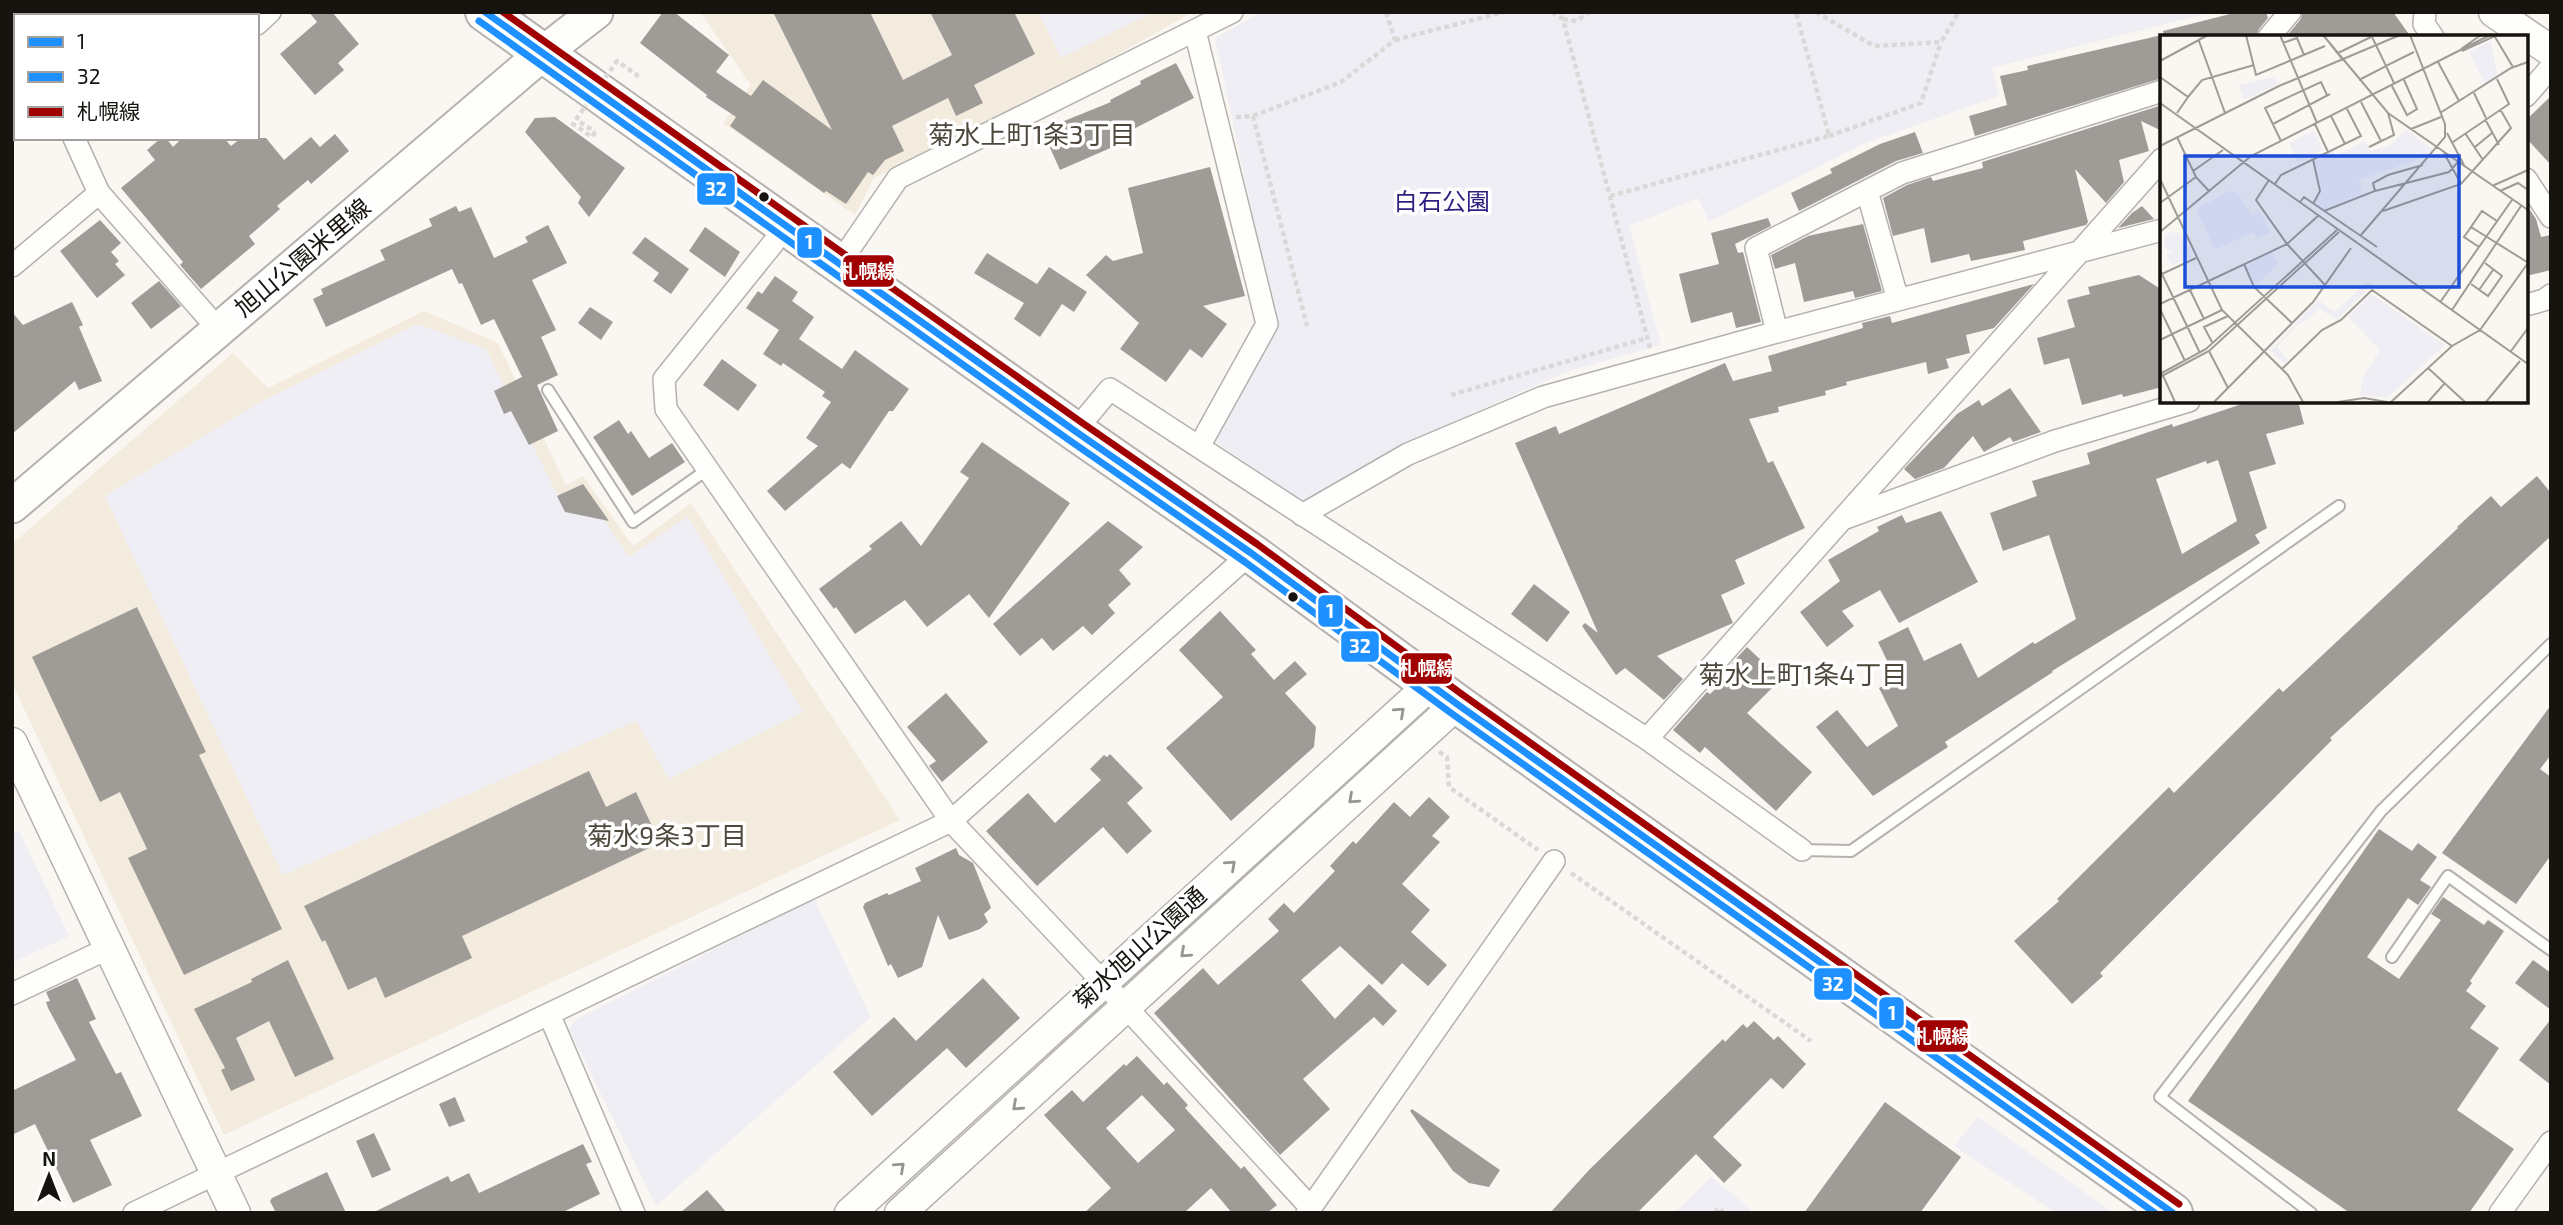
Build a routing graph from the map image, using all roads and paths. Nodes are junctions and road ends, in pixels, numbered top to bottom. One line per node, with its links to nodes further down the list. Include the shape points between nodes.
1 (485, 12): 23 (highway)
2 (596, 12): 23 (main road, 旭山公園米里線)
3 (1232, 12): 15 (street)
4 (1386, 12): 20 (path)
5 (1504, 12): 20 (path)
6 (1552, 12): 14 (path)
7 (1589, 12): 14 (path, via 1577,21)
8 (1796, 12): 31 (path)
9 (1816, 12): 21 (path, via 1874,46)
10 (1959, 12): 21 (path)
11 (2290, 12): 16 (street)
12 (2425, 12): 17 (street, via 2424,24)
13 (2494, 12): 19 (street)
14 (1563, 19): 37 (path)
15 (1195, 31): 29 (street); 42 (street, via 898,178)
16 (2271, 35)
17 (2432, 35)
18 (2528, 35): 22 (street)
19 (2528, 35)
20 (1395, 40): 28 (path, via 1340,82)
21 (1941, 42): 31 (path, via 1921,103)
22 (2551, 51)
23 (542, 54): 39 (highway); 48 (main road, 旭山公園米里線)
24 (2551, 67): 27 (street)
25 (634, 80): 30 (path, bridge, via 637,75 617,61 573,124 592,137 595,132)
26 (2160, 92): 35 (street, via 1902,173)
27 (2528, 94)
28 (1253, 116): 29 (path); 47 (path)
29 (1216, 119): 56 (street, via 1267,324)
30 (580, 122)
31 (1829, 136): 37 (path)
32 (79, 140): 36 (street)
33 (2160, 161): 41 (street)
34 (2528, 182): 38 (street)
35 (1867, 191): 45 (street); 49 (street, via 1756,248)
36 (99, 192): 43 (street); 48 (street)
37 (1609, 196): 50 (path)
38 (2551, 217)
39 (787, 226): 42 (highway); 57 (street, via 664,379 666,409)
40 (2160, 231): 41 (street)
41 (2078, 253): 45 (street); 61 (street)
42 (839, 264): 55 (highway)
43 (12, 266)
44 (2551, 295): 46 (street)
45 (1898, 300): 49 (street)
46 (2528, 304)
47 (1307, 326)
48 (219, 330): 58 (main road, 旭山公園米里線)
49 (1777, 332): 51 (street)
50 (1647, 338): 51 (path); 53 (path)
51 (1654, 366): 60 (street, via 1531,402 1408,454)
52 (548, 390): 57 (lane, via 633,522)
53 (1451, 396)
54 (2186, 402): 61 (street, via 2055,441)
55 (1075, 431): 56 (street, via 1110,388); 62 (highway)
56 (1200, 445): 60 (street)
57 (708, 469): 68 (street)
58 (12, 506)
59 (2339, 506): 69 (lane, via 1851,852)
60 (1302, 515): 65 (street)
61 (1838, 521): 65 (street)
62 (1251, 553): 64 (highway); 68 (street)
63 (2551, 645): 90 (lane, via 2381,811 2160,1097)
64 (1444, 694): 66 (street, 菊水旭山公園通); 74 (street, 菊水旭山公園通, one-way to 64); 89 (highway)
65 (1647, 738): 69 (street)
66 (1416, 741): 70 (path, via 1447,757 1449,787); 76 (street, 菊水旭山公園通, one-way to 76)
67 (12, 743): 71 (street)
68 (951, 821): 74 (street); 77 (street)
69 (1802, 850)
70 (1554, 861): 78 (path); 81 (street)
71 (108, 948): 75 (street); 80 (street)
72 (2551, 950): 73 (lane, via 2448,876)
73 (2392, 957)
74 (1102, 981): 76 (street); 85 (street, 菊水旭山公園通, one-way to 74)
75 (12, 994)
76 (1125, 1007): 81 (street); 86 (street, 菊水旭山公園通, one-way to 86)
77 (548, 1014): 80 (street); 84 (street)
78 (1811, 1041)
79 (2551, 1142): 91 (street)
80 (216, 1174): 82 (street); 83 (street)
81 (1309, 1211)
82 (134, 1213)
83 (234, 1213)
84 (634, 1213)
85 (850, 1213)
86 (900, 1213)
87 (1715, 1213): 88 (path, via 1719,1208)
88 (1724, 1213)
89 (2174, 1213)
90 (2311, 1213)
91 (2500, 1213)

